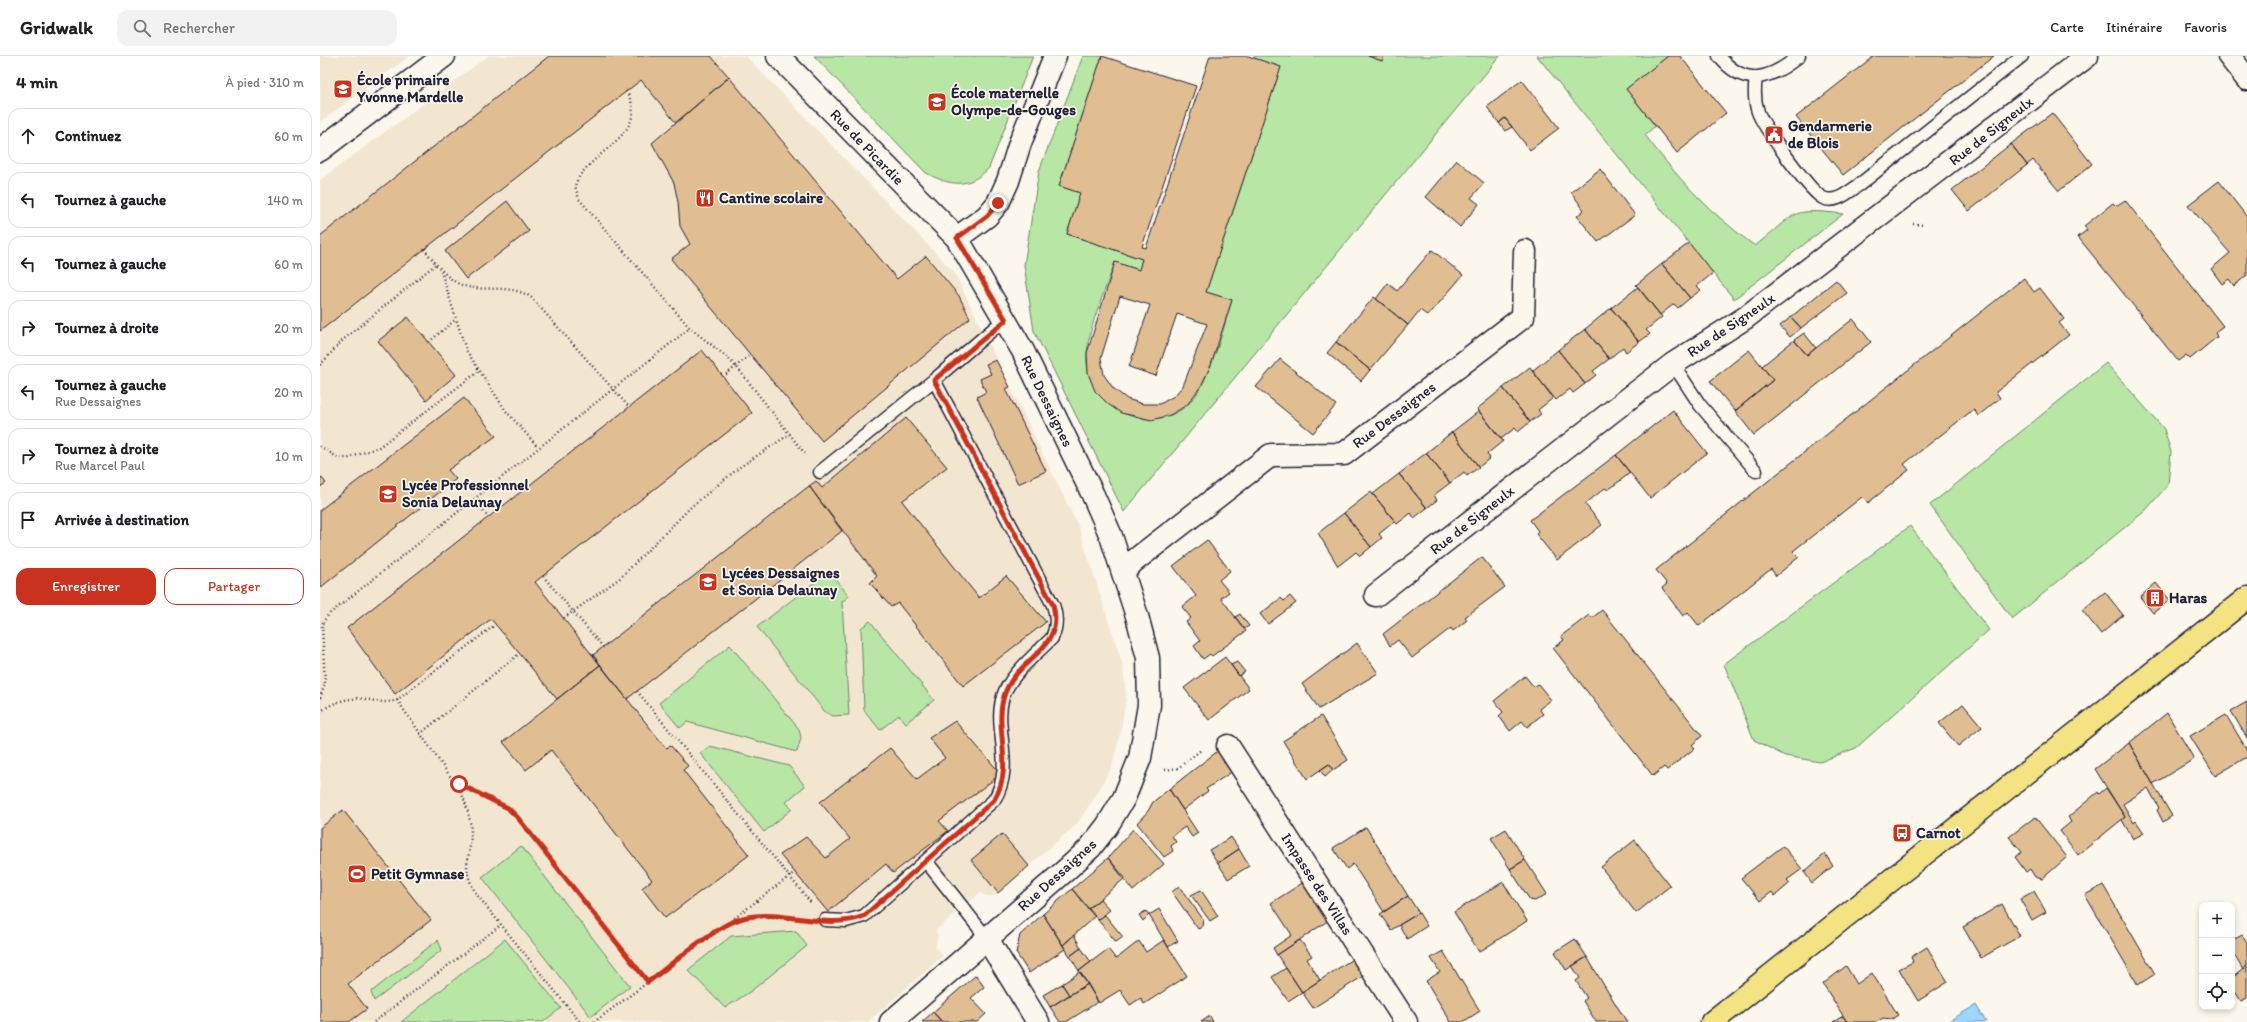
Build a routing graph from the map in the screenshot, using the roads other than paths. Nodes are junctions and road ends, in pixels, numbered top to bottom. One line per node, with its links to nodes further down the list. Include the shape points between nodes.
1 (444, 56): 11 (street)
2 (778, 56): 12 (street, Rue de Picardie)
3 (1054, 56): 12 (street, via 998,203 987,216)
4 (1719, 56): 9 (lane, via 1738,74)
5 (1799, 56): 9 (lane, via 1770,75)
6 (2022, 56): 9 (lane, via 1859,185 1834,200 1822,198 1810,187 1765,127 1754,96)
7 (2087, 56): 15 (street, Rue de Signeulx, via 1745,318)
8 (2229, 56): 10 (street)
9 (1756, 78)
10 (2247, 79)
11 (320, 150)
12 (957, 238): 14 (street, Rue Dessaignes)
13 (1525, 251): 19 (street, Rue Dessaignes, via 1524,317 1344,454 1272,455)
14 (1006, 320): 16 (lane); 19 (street, Rue Dessaignes, via 1093,495)
15 (1673, 364): 17 (lane, via 1700,405); 20 (street, Rue de Signeulx)
16 (934, 380): 18 (lane); 23 (lane, via 1053,605 1057,618 1052,638 1012,680 1005,692 1001,717 1005,771 999,792 980,813)
17 (1756, 470)
18 (820, 472)
19 (1123, 572): 25 (street, Rue Dessaignes, via 1148,658 1149,705 1140,758 1124,798 1090,848)
20 (1376, 595)
21 (2247, 598): 29 (main road)
22 (1228, 746): 28 (street, Impasse des Villas)
23 (926, 862): 24 (lane, via 864,916 846,922); 25 (lane)
24 (825, 920)
25 (986, 938): 26 (street, Rue Dessaignes); 27 (street)
26 (891, 1022)
27 (1038, 1022)
28 (1406, 1022)
29 (1712, 1022)

